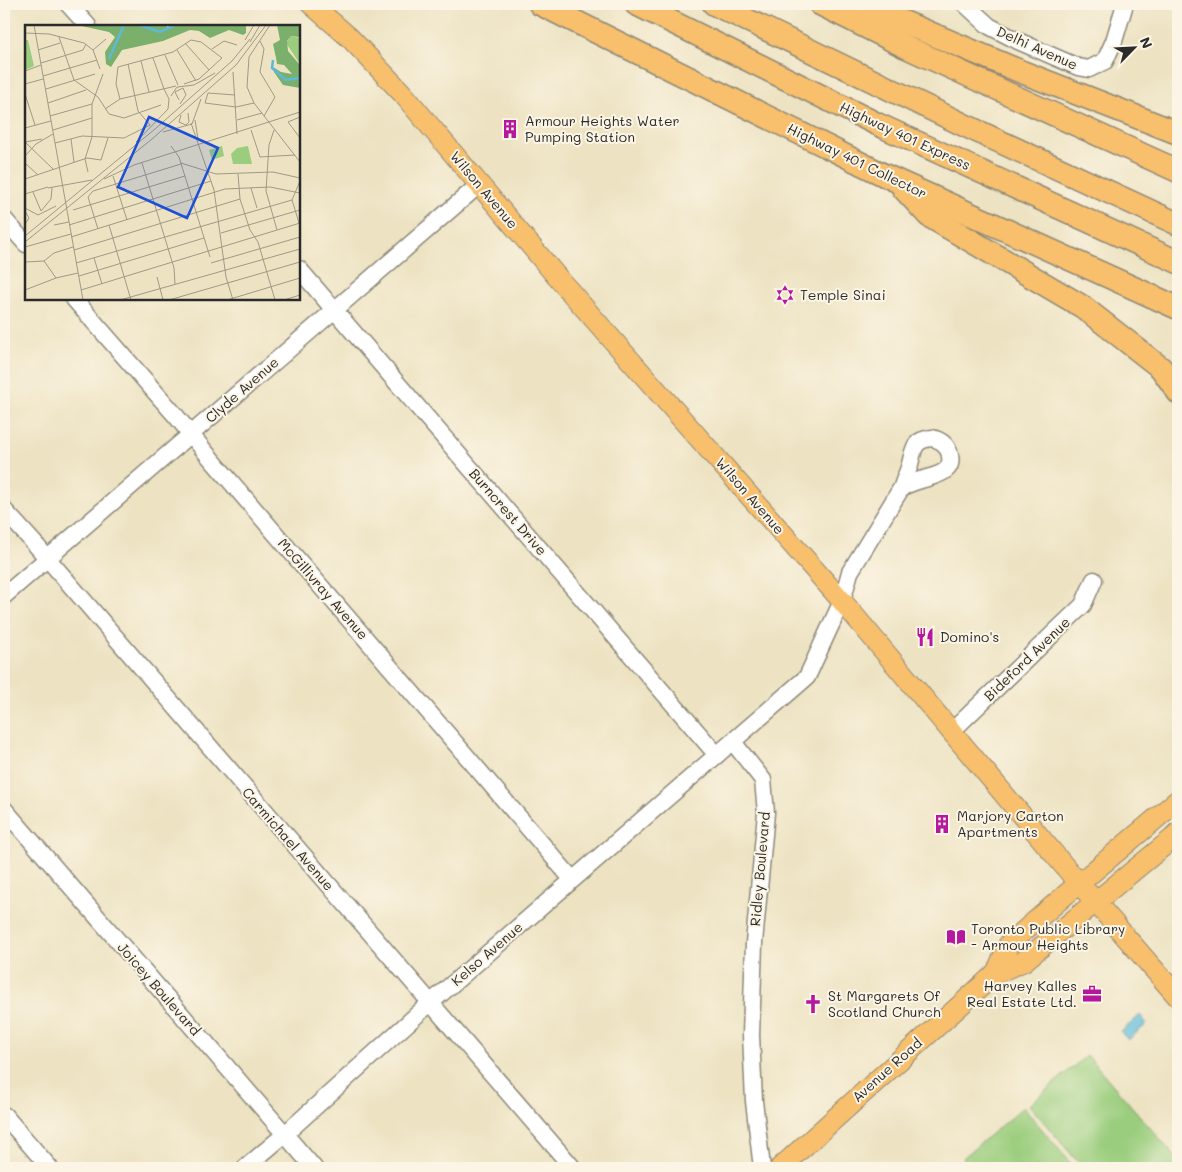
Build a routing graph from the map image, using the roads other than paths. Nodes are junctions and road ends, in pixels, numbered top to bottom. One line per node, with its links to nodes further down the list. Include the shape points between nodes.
1 (68, 4): 10 (street)
2 (311, 4): 14 (main road, Wilson Avenue, via 350,38 403,94)
3 (540, 4): 13 (highway, Highway 401 Collector)
4 (636, 4): 18 (highway, Highway 401 Express, via 877,124)
5 (714, 4): 16 (highway)
6 (820, 4): 12 (highway, via 906,47)
7 (862, 4): 11 (highway)
8 (964, 4): 9 (street, Delhi Avenue, via 989,26 1078,67 1089,69 1105,61)
9 (1125, 4)
10 (87, 25)
11 (1178, 133)
12 (1178, 171)
13 (895, 180): 21 (highway, Highway 401 Collector); 23 (highway, via 929,216 1083,307 1161,368)
14 (480, 184): 22 (street, Clyde Avenue); 30 (main road, Wilson Avenue, via 558,278)
15 (4, 219): 17 (street)
16 (1178, 224)
17 (25, 243)
18 (1178, 262)
19 (300, 270): 22 (street, Burncrest Drive)
20 (75, 300): 24 (street, McGillivray Avenue)
21 (1178, 308)
22 (334, 310): 24 (street, Clyde Avenue); 33 (street, Burncrest Drive)
23 (1178, 392)
24 (190, 434): 27 (street, Clyde Avenue); 37 (street, McGillivray Avenue)
25 (902, 487): 30 (street, via 850,572)
26 (4, 510): 27 (street, Carmichael Avenue)
27 (47, 558): 29 (street, Clyde Avenue); 42 (street, Carmichael Avenue)
28 (1094, 580): 31 (street, Bideford Avenue, via 1083,605)
29 (4, 596)
30 (842, 601): 31 (main road, Wilson Avenue); 32 (street, via 806,677)
31 (952, 732): 38 (main road, Wilson Avenue)
32 (733, 742): 33 (street, Kelso Avenue); 49 (street, Ridley Boulevard, via 762,780 766,813 754,943 751,1035)
33 (717, 755): 37 (street, Kelso Avenue)
34 (1178, 800): 38 (main road, Avenue Road)
35 (4, 808): 44 (street, Joicey Boulevard)
36 (1178, 834): 39 (main road, Avenue Road)
37 (572, 879): 42 (street, Kelso Avenue)
38 (1079, 883): 39 (main road, Wilson Avenue); 40 (main road, Avenue Road, via 1009,944)
39 (1096, 903): 40 (main road, Avenue Road, via 1024,961); 41 (main road, Wilson Avenue)
40 (996, 973): 50 (main road, Avenue Road)
41 (1178, 997)
42 (430, 1004): 44 (street, Kelso Avenue); 48 (street, Carmichael Avenue)
43 (4, 1115): 45 (street)
44 (284, 1134): 46 (street, Kelso Avenue); 47 (street, Joicey Boulevard)
45 (50, 1168)
46 (245, 1168)
47 (314, 1168)
48 (573, 1168)
49 (762, 1168)
50 (780, 1168)

